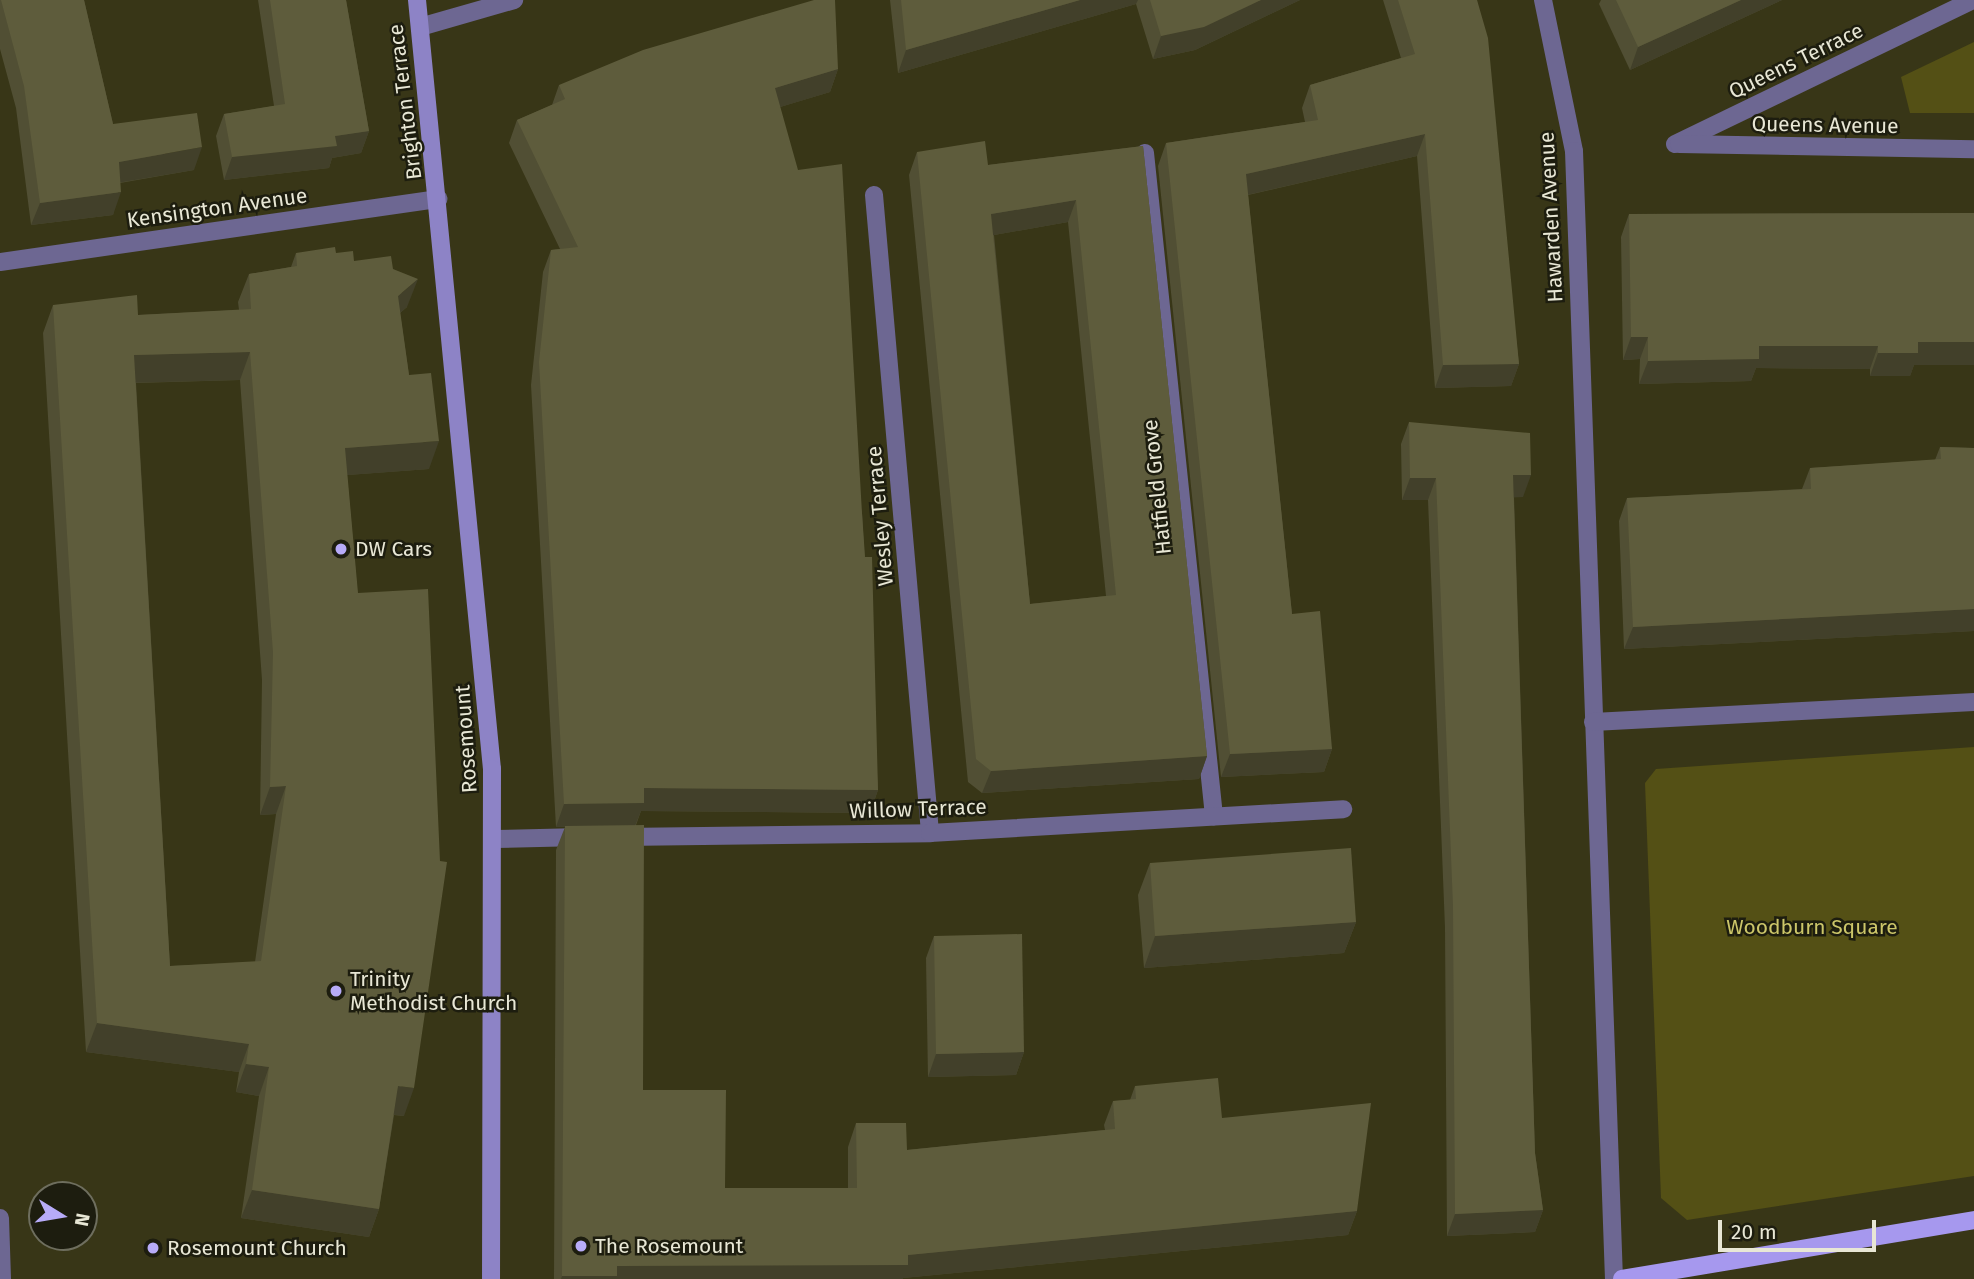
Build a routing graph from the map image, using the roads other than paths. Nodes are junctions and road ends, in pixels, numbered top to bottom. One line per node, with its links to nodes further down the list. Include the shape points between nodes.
1 (416, 0): 5 (main road, Brighton Terrace)
2 (514, 0): 5 (street)
3 (1543, 0): 13 (street, Hawarden Avenue, via 1574,151)
4 (1973, 0): 6 (street, Queens Terrace)
5 (420, 27): 10 (main road, Brighton Terrace)
6 (1675, 144): 7 (street, Queens Avenue)
7 (1974, 149)
8 (1145, 153): 15 (street, Hatfield Grove)
9 (874, 195): 16 (street, Wesley Terrace)
10 (439, 199): 11 (street, Kensington Avenue); 17 (main road, Rosemount, via 475,550)
11 (0, 262)
12 (1974, 702): 13 (street)
13 (1593, 722): 22 (street)
14 (1343, 809): 15 (street, Willow Terrace)
15 (1214, 816): 16 (street, Willow Terrace)
16 (930, 833): 17 (street, Willow Terrace)
17 (495, 839): 21 (main road, Rosemount)
18 (0, 1217): 20 (street)
19 (1974, 1220): 23 (main road)
20 (2, 1279)
21 (491, 1279)
22 (1614, 1279)
23 (1622, 1279)

